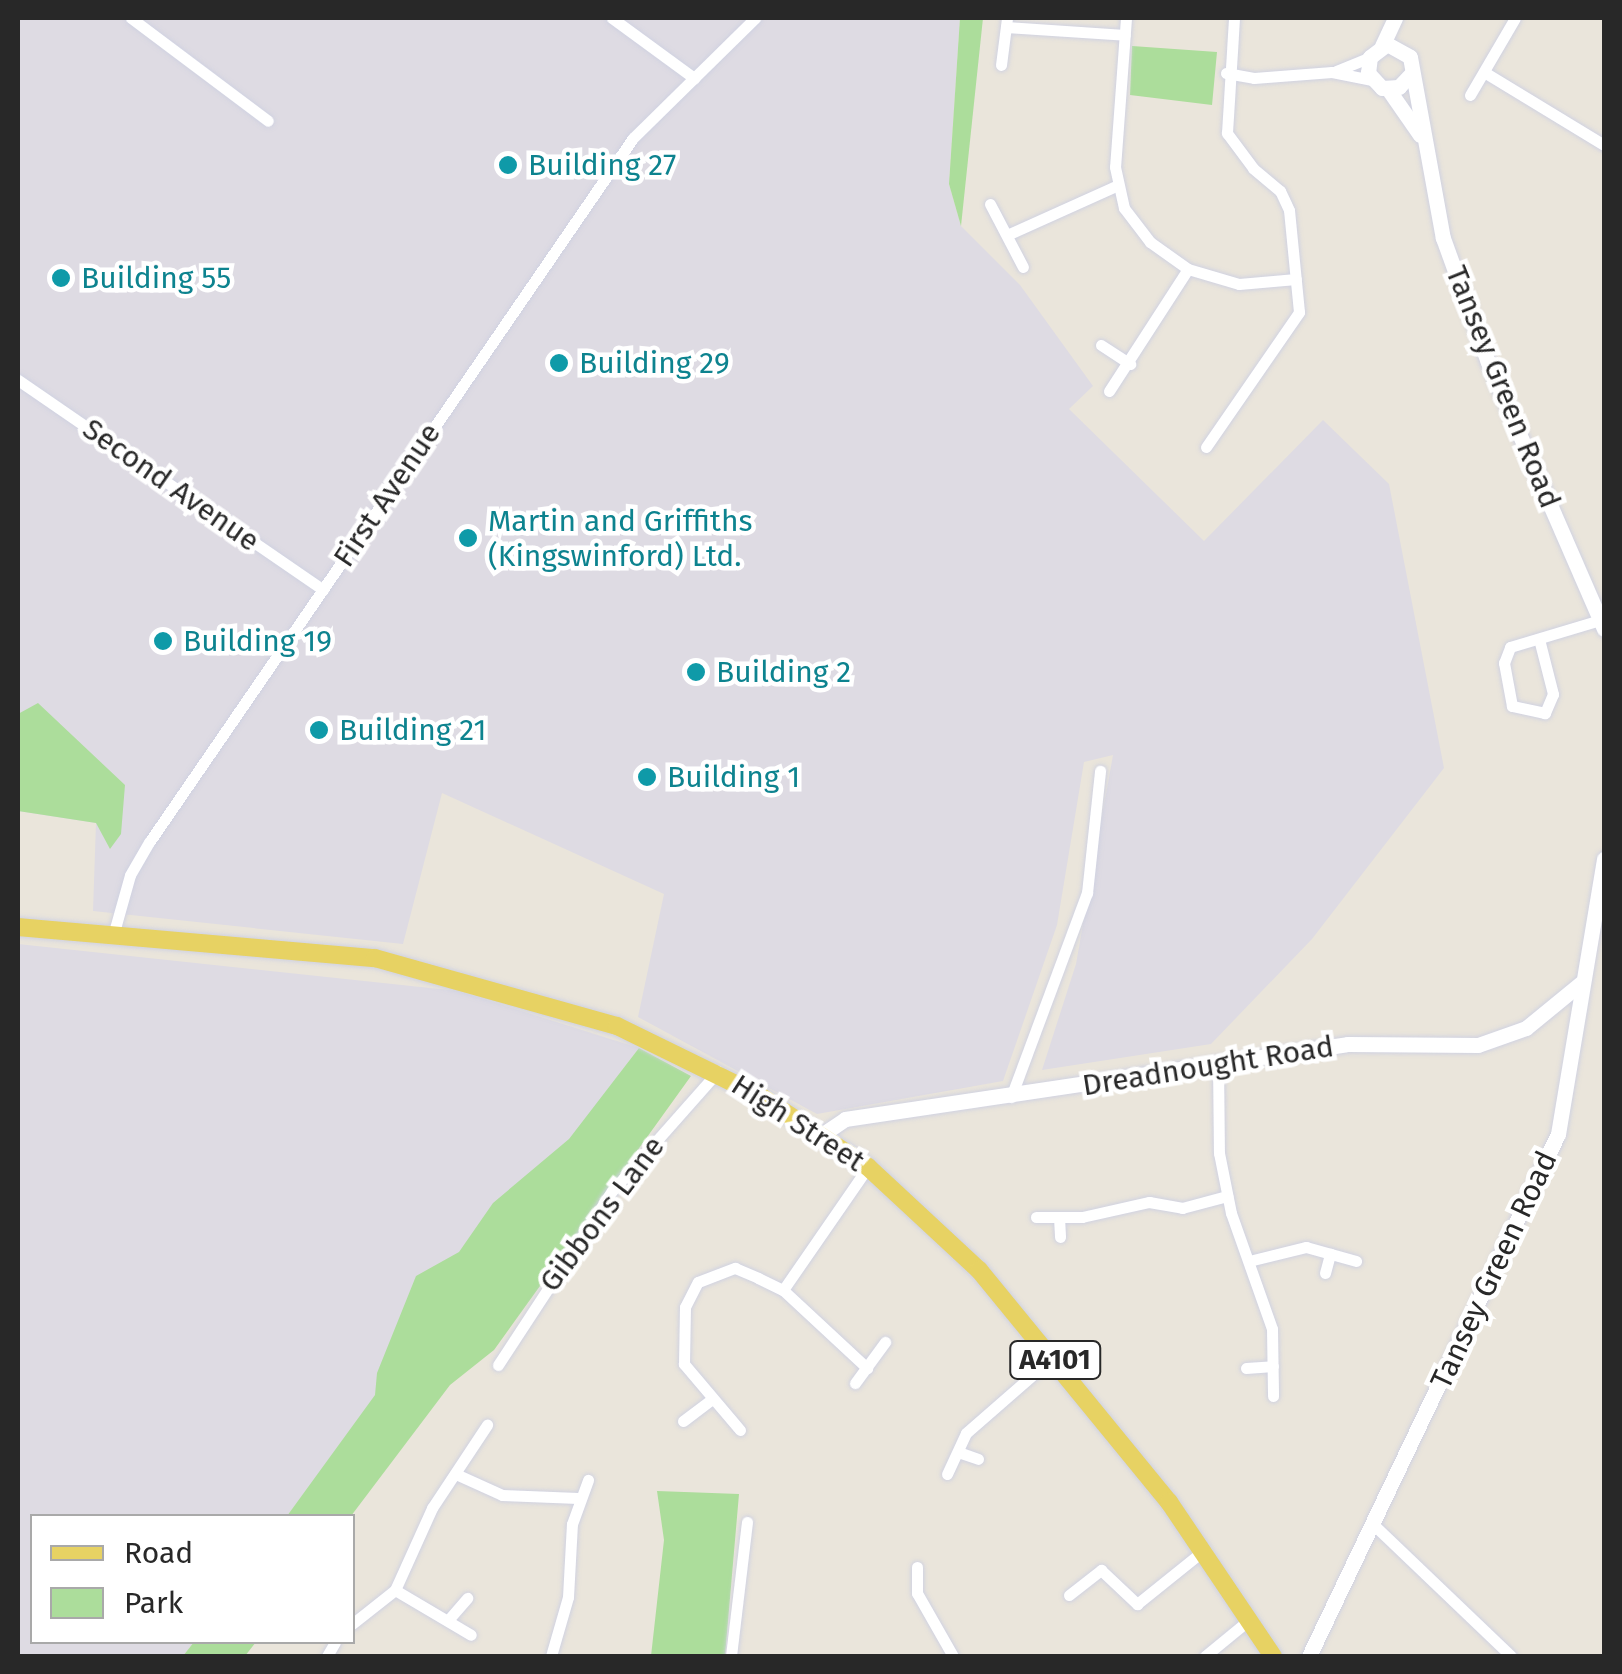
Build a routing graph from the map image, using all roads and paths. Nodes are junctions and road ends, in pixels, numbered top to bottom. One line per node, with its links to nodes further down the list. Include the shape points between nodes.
1 (131, 18): 21 (street)
2 (612, 18): 17 (street)
3 (756, 18): 17 (street, First Avenue)
4 (1126, 18): 9 (street)
5 (1234, 18): 15 (street)
6 (1397, 18): 10 (street, Tansey Green Road); 11 (street, Tansey Green Road)
7 (1515, 18): 14 (street)
8 (1006, 22): 9 (street); 12 (street)
9 (1124, 36): 24 (street)
10 (1402, 48): 11 (street); 16 (street, Tansey Green Road)
11 (1376, 51): 13 (street); 18 (street, Tansey Green Road)
12 (1001, 64)
13 (1332, 72): 15 (street, via 1254,78); 18 (street)
14 (1484, 72): 20 (street); 23 (street)
15 (1226, 73): 29 (street, via 1227,133 1289,210)
16 (1410, 75): 19 (street); 22 (street, Tansey Green Road)
17 (694, 78): 35 (street, First Avenue, via 633,138)
18 (1372, 80): 19 (street, Tansey Green Road)
19 (1388, 89): 22 (street, Tansey Green Road)
20 (1470, 95)
21 (268, 122)
22 (1422, 138): 36 (street, Tansey Green Road, via 1443,238 1488,362)
23 (1604, 145)
24 (1116, 186): 26 (street); 28 (street, via 1150,242)
25 (990, 204): 26 (street)
26 (1007, 235): 27 (street)
27 (1023, 267)
28 (1188, 269): 29 (street, via 1252,285); 31 (street)
29 (1296, 279): 34 (street, via 1296,323)
30 (1101, 345): 31 (street)
31 (1130, 364): 33 (street)
32 (18, 380): 35 (street, Second Avenue)
33 (1109, 391)
34 (1206, 447)
35 (323, 590): 42 (street, First Avenue, via 150,841 130,875)
36 (1602, 624): 37 (street)
37 (1539, 639): 37 (street, via 1510,648 1504,663 1512,706 1545,713 1553,694)
38 (1100, 770): 46 (street, via 1086,894)
39 (1604, 860): 40 (street, Tansey Green Road)
40 (1601, 890): 43 (street, Tansey Green Road)
41 (18, 926): 42 (main road, A4101)
42 (114, 932): 45 (main road, High Street / A4101, via 375,958 650,1040)
43 (1581, 983): 44 (street, Dreadnought Road, via 1526,1028 1478,1044 1348,1044); 77 (street, Tansey Green Road, via 1558,1134)
44 (1218, 1062): 46 (street, Dreadnought Road); 49 (street)
45 (718, 1071): 47 (main road, High Street / A4101); 60 (street, Gibbons Lane, via 612,1191)
46 (1012, 1096): 47 (street, Dreadnought Road, via 845,1119)
47 (822, 1134): 48 (main road, High Street / A4101)
48 (868, 1167): 57 (street); 59 (main road, High Street / A4101, via 979,1270)
49 (1226, 1196): 51 (street, via 1182,1208 1137,1202); 54 (street)
50 (1036, 1217): 51 (street)
51 (1059, 1217): 52 (street)
52 (1060, 1237)
53 (1330, 1254): 54 (street, via 1306,1247); 55 (street); 56 (street)
54 (1250, 1260): 61 (street, via 1272,1329)
55 (1356, 1262)
56 (1325, 1273)
57 (783, 1290): 62 (street); 66 (street, via 735,1268 698,1282 684,1307 680,1339 684,1364)
58 (884, 1342): 62 (street)
59 (1053, 1357): 70 (street, via 966,1433); 78 (main road, High Street / A4101)
60 (498, 1364)
61 (1272, 1366): 63 (street); 65 (street)
62 (867, 1368): 64 (street)
63 (1246, 1368)
64 (855, 1384)
65 (1273, 1396)
66 (711, 1400): 67 (street); 69 (street)
67 (683, 1421)
68 (487, 1424): 73 (street)
69 (740, 1430)
70 (962, 1454): 71 (street); 72 (street)
71 (978, 1459)
72 (947, 1474)
73 (458, 1475): 75 (street, via 502,1495); 80 (street, via 432,1508)
74 (588, 1480): 75 (street)
75 (578, 1498): 87 (street, via 568,1597)
76 (747, 1522): 88 (street)
77 (1375, 1526): 92 (street, Tansey Green Road); 93 (street)
78 (1203, 1551): 81 (street, via 1137,1604 1101,1570); 84 (main road, High Street / A4101)
79 (917, 1567): 89 (street, via 917,1593)
80 (395, 1590): 83 (street); 85 (street)
81 (1068, 1595)
82 (467, 1598): 83 (street)
83 (449, 1618): 86 (street)
84 (1250, 1619): 90 (street); 91 (main road, High Street / A4101)
85 (355, 1622)
86 (471, 1635)
87 (551, 1656)
88 (730, 1656)
89 (953, 1656)
90 (1205, 1656)
91 (1273, 1656)
92 (1309, 1656)
93 (1511, 1656)

